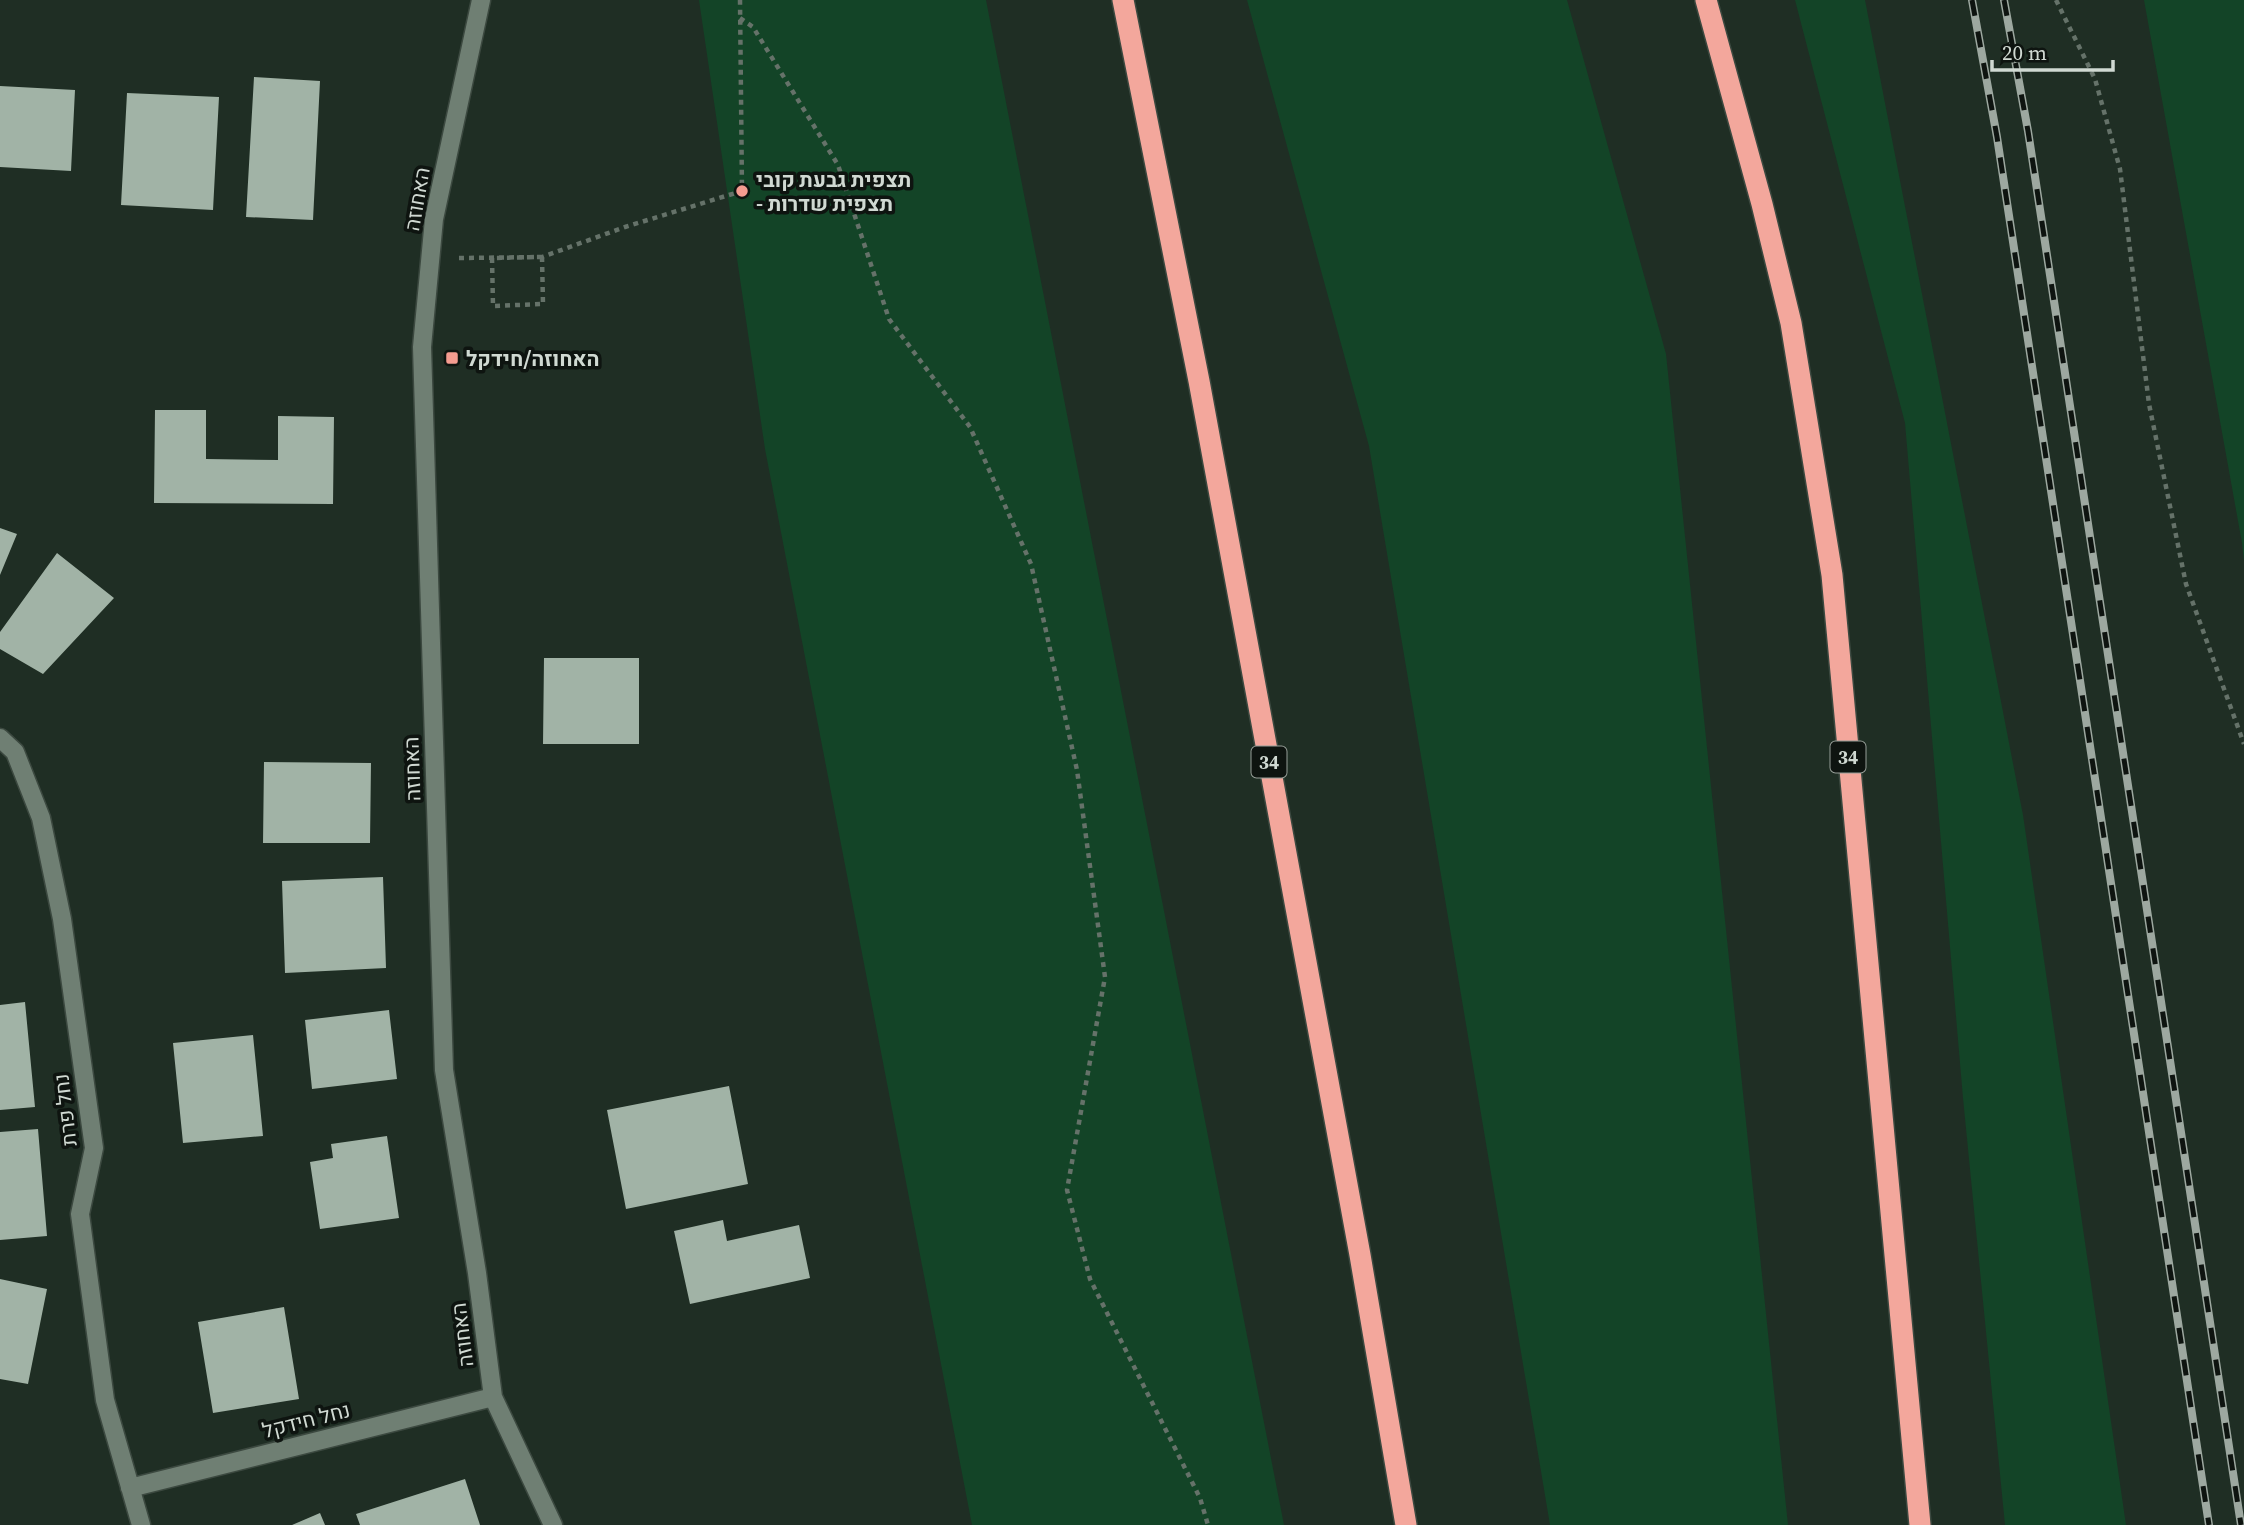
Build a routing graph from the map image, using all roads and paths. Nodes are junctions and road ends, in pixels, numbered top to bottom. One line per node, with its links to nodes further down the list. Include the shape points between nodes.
1 (481, 0): 10 (street, האחוזה, via 434,219 422,346 444,1070)
2 (740, 0): 6 (path)
3 (1123, 0): 15 (highway, 34, via 1202,394)
4 (1706, 0): 16 (highway, 34, via 1791,323 1832,575)
5 (2056, 0): 9 (path, via 2095,79 2120,169 2148,404 2184,572)
6 (740, 18): 7 (path, via 742,191); 14 (path, via 753,27 838,165 889,319 970,427 1031,564 1076,770 1105,977 1067,1190 1090,1279 1200,1498)
7 (542, 257): 7 (path, via 542,304 493,306 492,258)
8 (0, 738): 11 (street, נחל פרת, via 15,752 41,818 62,919 94,1148 80,1214 105,1400)
9 (2244, 744)
10 (493, 1396): 11 (street, נחל חידקל); 13 (street, האחוזה)
11 (130, 1488): 12 (street, נחל פרת)
12 (141, 1525)
13 (553, 1525)
14 (1208, 1525)
15 (1406, 1525)
16 (1920, 1525)

